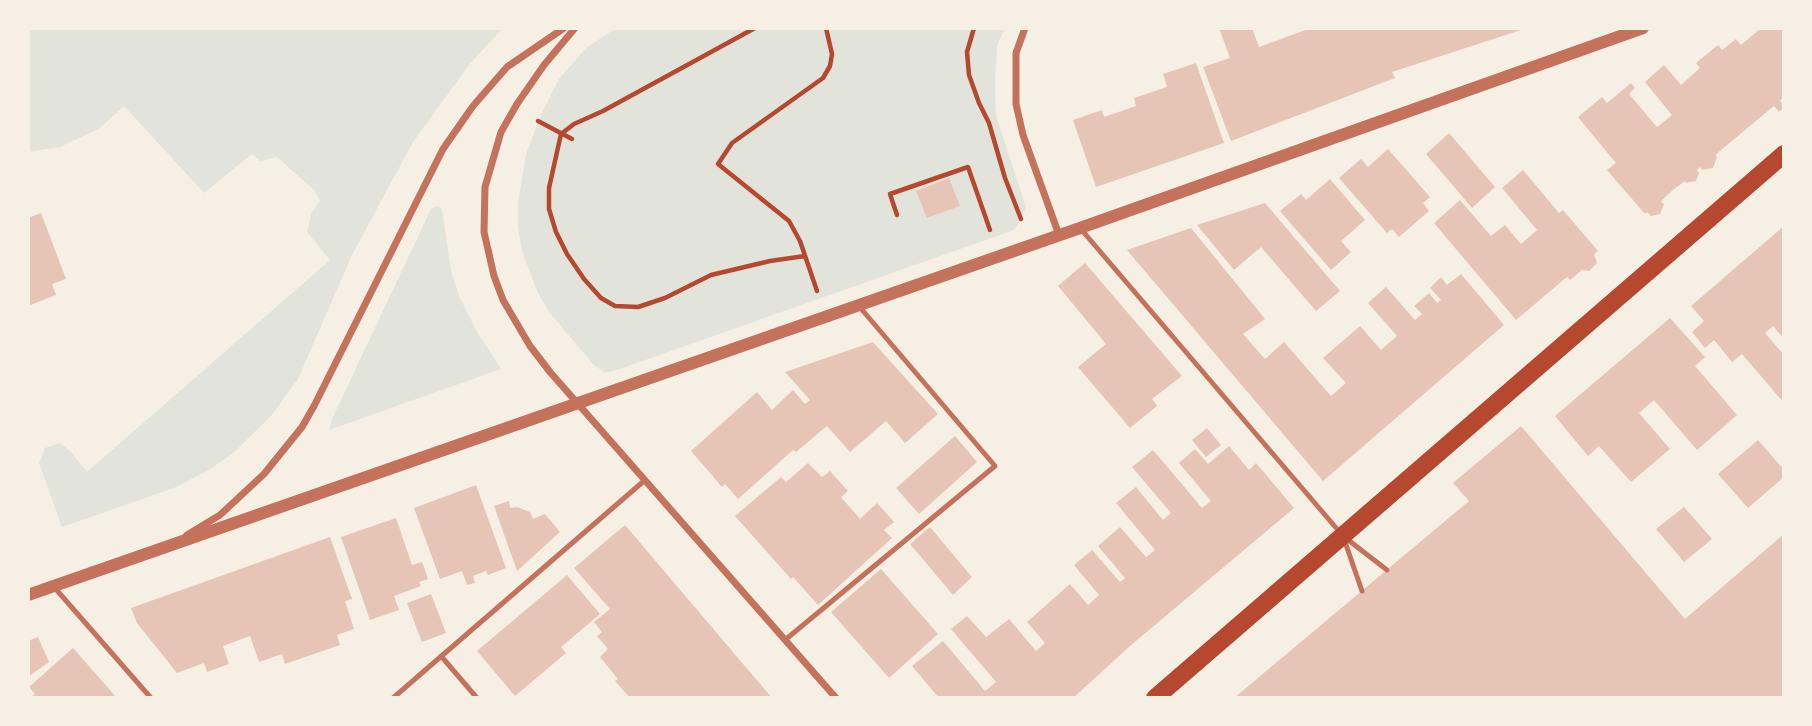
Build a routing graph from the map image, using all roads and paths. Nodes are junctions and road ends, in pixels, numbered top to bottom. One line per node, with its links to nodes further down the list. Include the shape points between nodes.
1 (564, 28): 23 (street, via 507,67 472,106 443,149 302,427 264,474 220,515)
2 (575, 28): 20 (street, via 544,65 501,132 485,187 484,232 503,300 530,346)
3 (755, 28): 9 (path)
4 (826, 28): 17 (path, via 832,54 823,78 732,143 718,164 789,221)
5 (974, 28): 13 (path, via 967,52 969,75)
6 (1025, 28): 16 (street, via 1016,53 1016,104)
7 (1643, 28): 14 (street)
8 (538, 121): 9 (path)
9 (561, 134): 10 (path); 17 (path, via 549,188 552,221 584,279 615,306 638,307 711,275)
10 (572, 139)
11 (1783, 156): 22 (main road)
12 (897, 215): 15 (path, via 890,194 968,167)
13 (1021, 219)
14 (1080, 228): 16 (street); 22 (lane)
15 (990, 230)
16 (1059, 235): 19 (street)
17 (805, 256): 18 (path)
18 (817, 292)
19 (858, 305): 20 (street); 28 (lane, via 995,467)
20 (578, 404): 21 (street); 23 (street)
21 (645, 480): 28 (street); 29 (lane)
22 (1343, 536): 24 (lane); 26 (lane); 34 (main road)
23 (169, 546): 25 (street)
24 (1387, 570)
25 (54, 586): 27 (street); 30 (lane)
26 (1362, 591)
27 (28, 595)
28 (785, 640): 33 (street)
29 (441, 656): 31 (lane); 32 (lane)
30 (152, 698)
31 (393, 698)
32 (477, 698)
33 (836, 698)
34 (1155, 698)

